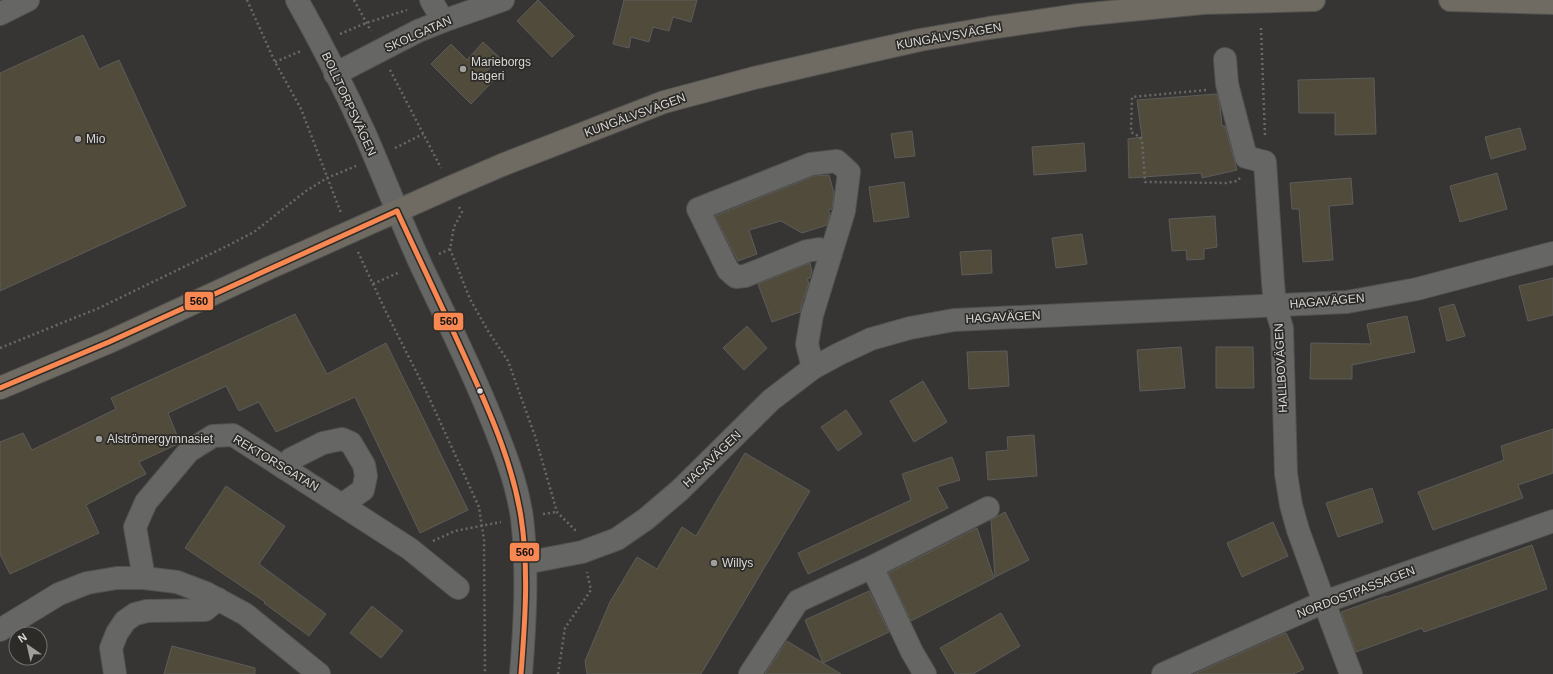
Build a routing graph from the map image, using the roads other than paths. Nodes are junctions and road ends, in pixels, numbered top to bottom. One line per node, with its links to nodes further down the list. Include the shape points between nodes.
1 (28, 0): 8 (street)
2 (297, 0): 10 (street, BOLLTORPSVÄGEN)
3 (503, 0): 7 (street, SKOLGATAN)
4 (1314, 0): 11 (main road, KUNGÄLVSVÄGEN, via 1203,3 1079,15 920,40 754,78 664,102 502,165)
5 (1450, 0): 6 (main road)
6 (1553, 3)
7 (436, 8): 10 (street, SKOLGATAN, via 418,31)
8 (0, 14)
9 (1225, 59): 14 (street, HALLBOVÄGEN, via 1227,84 1256,159)
10 (335, 74): 11 (street, BOLLTORPSVÄGEN, via 366,137)
11 (397, 211): 16 (main road, KUNGÄLVSVÄGEN, via 109,342); 21 (street, BOLLTORPSVÄGEN, via 480,391 502,446 522,518)
12 (1553, 253): 14 (street, HAGAVÄGEN, via 1417,289 1347,302)
13 (831, 254): 13 (street, via 844,211 849,172 837,161 811,164 698,209 728,270 736,277 745,276 807,251 819,250); 15 (street, via 812,315 807,344)
14 (1275, 305): 15 (street, HAGAVÄGEN, via 954,320 910,328 871,339); 26 (street, HALLBOVÄGEN, via 1282,328 1286,474 1291,505)
15 (813, 368): 21 (street, HAGAVÄGEN, via 771,400 680,490 617,539 582,552)
16 (0, 388)
17 (284, 468): 18 (street, REKTORSGATAN); 18 (street, via 291,459 323,443 342,439 351,443 364,465 366,476 363,490); 23 (street, REKTORSGATAN, via 233,435 213,436 189,452 146,502 135,527)
18 (343, 504): 24 (street, REKTORSGATAN, via 410,549)
19 (988, 508): 22 (street)
20 (1553, 521): 26 (street, NORDOSTPASSAGEN)
21 (525, 563): 30 (street, BOLLTORPSVÄGEN)
22 (872, 567): 31 (street, via 798,601); 32 (street)
23 (144, 578): 25 (street, via 177,582); 27 (street, via 117,578 87,583 59,594)
24 (458, 588)
25 (218, 599): 28 (street, via 205,610 147,611 135,614 125,621 111,648); 29 (street, via 245,614)
26 (1324, 602): 33 (street, NORDOSTPASSAGEN); 34 (street, HALLBOVÄGEN)
27 (0, 630)
28 (115, 674)
29 (319, 674)
30 (521, 674)
31 (750, 674)
32 (925, 674)
33 (1163, 674)
34 (1351, 674)

